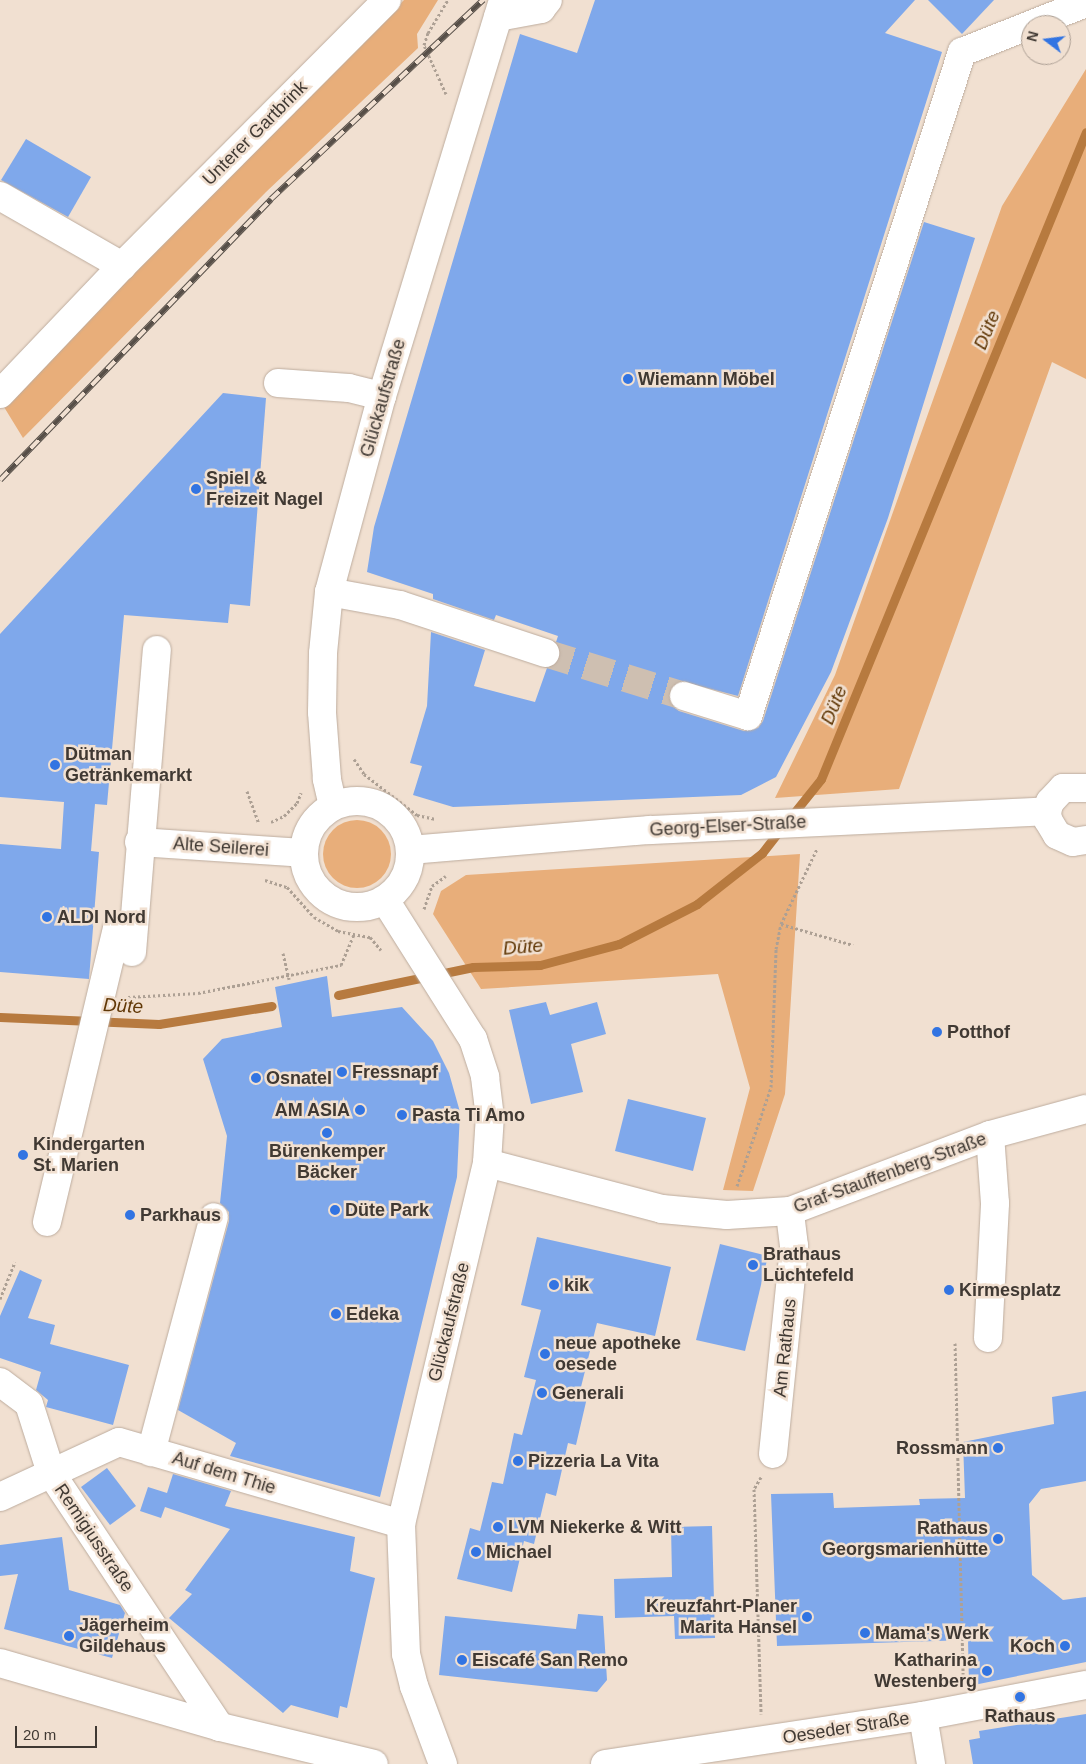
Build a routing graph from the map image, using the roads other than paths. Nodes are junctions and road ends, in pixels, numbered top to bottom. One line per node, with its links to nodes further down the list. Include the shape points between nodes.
1 (388, 0): 6 (street, Unterer Gartbrink)
2 (548, 0): 4 (street, via 541,9)
3 (1086, 3): 13 (street, via 962,52 748,716)
4 (500, 8): 9 (street, Glückaufstraße)
5 (0, 196): 6 (street)
6 (122, 266): 8 (street, Unterer Gartbrink)
7 (278, 383): 9 (street, via 349,388)
8 (0, 394)
9 (382, 396): 10 (street, Glückaufstraße)
10 (329, 592): 12 (street, via 400,605); 15 (street, Glückaufstraße, via 322,712 327,779)
11 (157, 650): 17 (street)
12 (545, 653)
13 (684, 696)
14 (1086, 788): 16 (street, via 1063,788 1050,802)
15 (333, 806): 19 (street, via 349,801 367,801 383,807 397,818 406,833); 20 (street, via 312,825)
16 (1047, 811): 18 (street, via 1048,820 1057,835); 19 (street, Georg-Elser-Straße, via 540,837)
17 (139, 842): 20 (street, Alte Seilerei); 27 (street, via 132,939 116,928 111,1000 90,1041)
18 (1084, 849)
19 (410, 850): 21 (street, via 405,878)
20 (303, 853): 21 (street, via 308,876 323,896 353,908)
21 (385, 900): 24 (street, Glückaufstraße, via 473,1039 485,1077 490,1115)
22 (1086, 1109): 23 (street, Graf-Stauffenberg-Straße)
23 (990, 1136): 25 (street, Graf-Stauffenberg-Straße); 28 (street, via 995,1203)
24 (488, 1163): 25 (street, Graf-Stauffenberg-Straße, via 567,1181 662,1209 727,1215); 34 (street, Glückaufstraße)
25 (790, 1211): 31 (street, Am Rathaus, via 794,1246)
26 (214, 1217): 30 (street)
27 (47, 1222)
28 (988, 1338)
29 (0, 1382): 32 (street, via 29,1404)
30 (151, 1452): 32 (street, Auf dem Thie, via 119,1442); 34 (street, Auf dem Thie)
31 (773, 1454)
32 (51, 1473): 33 (street, Auf dem Thie); 38 (street, Remigiusstraße)
33 (0, 1496)
34 (401, 1524): 40 (street, Glückaufstraße, via 406,1654 414,1686)
35 (0, 1662): 38 (street)
36 (1086, 1685): 37 (street, Oeseder Straße)
37 (923, 1716): 41 (street, Oeseder Straße); 42 (street)
38 (220, 1727): 39 (street)
39 (374, 1764)
40 (443, 1764)
41 (604, 1764)
42 (932, 1764)

